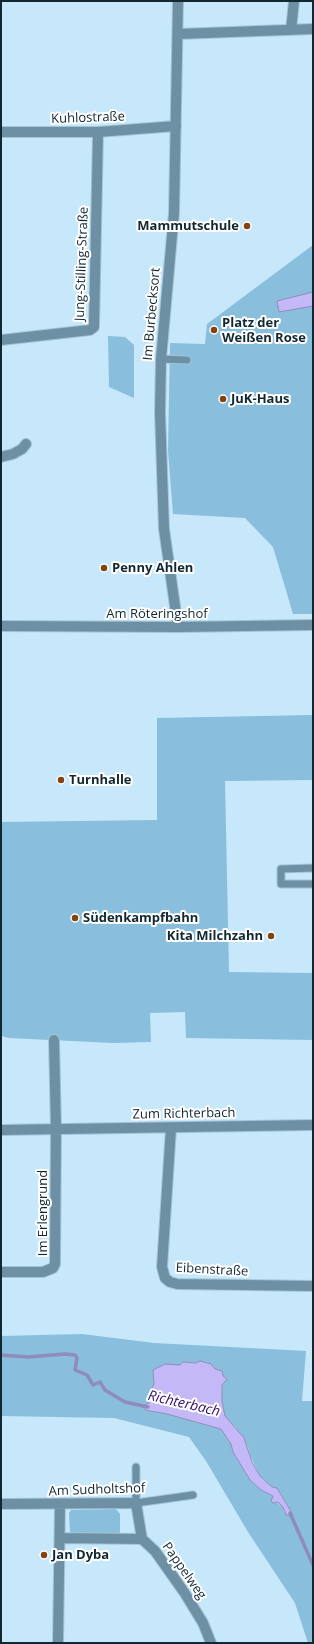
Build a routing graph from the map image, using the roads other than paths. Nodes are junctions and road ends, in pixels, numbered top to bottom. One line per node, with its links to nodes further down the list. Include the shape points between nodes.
1 (178, 1): 5 (street, Im Burbecksort)
2 (294, 1): 4 (street)
3 (313, 29): 4 (street)
4 (291, 30): 5 (street)
5 (178, 34): 6 (street, Im Burbecksort)
6 (176, 126): 8 (street, Kuhlostraße); 10 (street, Im Burbecksort, via 174,214)
7 (1, 132): 8 (street, Kuhlostraße)
8 (98, 132): 9 (street, Jung-Stilling-Straße, via 94,327 90,330)
9 (1, 340)
10 (161, 359): 11 (lane); 16 (street, Im Burbecksort, via 160,440 164,529)
11 (187, 360)
12 (26, 444): 13 (street, via 13,454)
13 (1, 457)
14 (313, 625): 16 (street, Am Röteringshof)
15 (1, 626): 16 (street, Am Röteringshof)
16 (178, 627)
17 (313, 868): 18 (lane, via 281,869 281,884)
18 (313, 884)
19 (54, 1040): 22 (street)
20 (313, 1125): 21 (street, Zum Richterbach)
21 (171, 1128): 22 (street, Zum Richterbach); 25 (street, Eibenstraße, via 162,1267 165,1278 177,1284)
22 (56, 1129): 23 (street, Zum Richterbach); 24 (street, Im Erlengrund, via 55,1264 44,1272)
23 (1, 1130)
24 (1, 1272)
25 (313, 1286)
26 (136, 1467): 28 (lane, Pappelweg)
27 (193, 1496): 28 (lane, Am Sudholtshof)
28 (136, 1503): 30 (street, Am Sudholtshof); 32 (street, Pappelweg)
29 (1, 1504): 30 (street, Am Sudholtshof)
30 (60, 1504): 31 (street)
31 (60, 1538): 32 (street); 33 (street)
32 (142, 1539): 34 (street, Pappelweg, via 155,1550 184,1592 203,1623)
33 (58, 1643)
34 (211, 1643)

